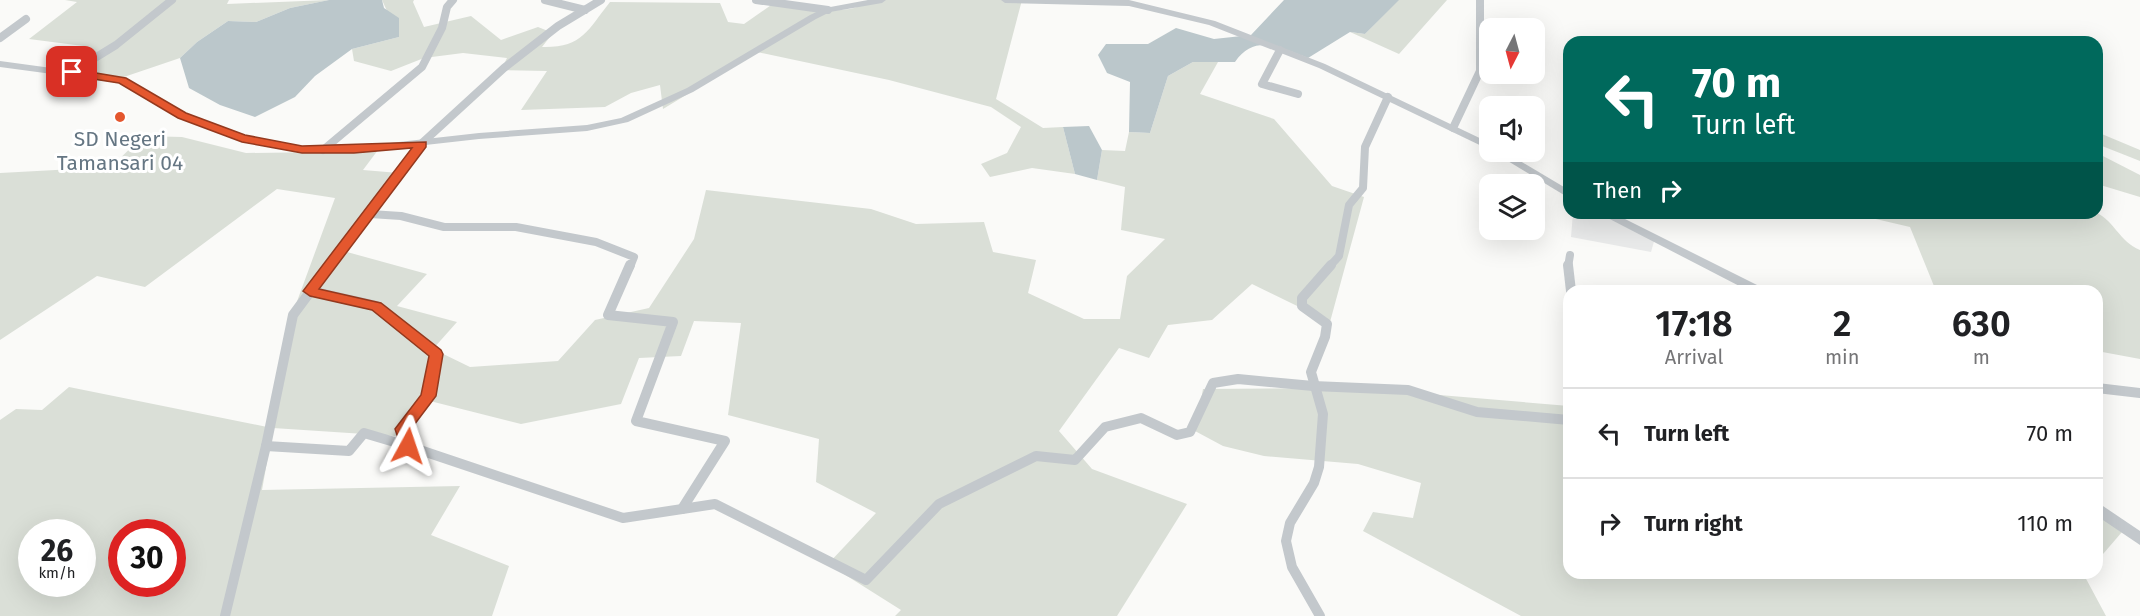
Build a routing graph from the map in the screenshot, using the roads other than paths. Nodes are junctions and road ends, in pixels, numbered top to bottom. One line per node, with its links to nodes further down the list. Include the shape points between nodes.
1 (172, 0): 15 (street, via 116,45)
2 (453, 0): 21 (street, via 422,67)
3 (545, 0): 9 (street)
4 (600, 0): 9 (street)
5 (756, 0): 10 (street)
6 (882, 0): 10 (street)
7 (1005, 0): 13 (street, via 1151,7 1212,23)
8 (1480, 0): 18 (street, via 1480,71)
9 (585, 10): 20 (street, via 504,68)
10 (828, 10): 20 (street, via 690,90 624,120 587,128)
11 (26, 19): 12 (street)
12 (0, 38)
13 (1280, 50): 16 (street, via 1262,84); 17 (street)
14 (0, 64): 15 (street)
15 (72, 72): 21 (street, via 122,80 182,115 242,138 302,150)
16 (1298, 94)
17 (1388, 97): 18 (street); 30 (street, via 1365,147 1363,188 1349,205 1339,256 1302,298 1302,306 1326,324 1327,339 1311,367)
18 (1453, 128): 19 (street)
19 (1479, 141)
20 (422, 144): 21 (street); 24 (street)
21 (323, 150)
22 (1514, 162): 23 (street)
23 (1563, 191)
24 (370, 214): 29 (street); 36 (street, via 401,216 444,227 516,227 596,242 634,257 608,315 673,322 636,421 725,441)
25 (1616, 219): 28 (street)
26 (1570, 255): 27 (street)
27 (1570, 285)
28 (1747, 285)
29 (310, 291): 34 (street, via 293,315); 35 (street, via 376,306 436,354 428,396 403,429)
30 (1313, 386): 33 (street, via 1408,390 1477,412); 36 (street, via 1238,379 1213,383 1190,432 1177,435 1141,418 1105,427 1075,460 1036,456 939,504 866,580 716,504); 40 (street, via 1322,404 1321,453 1315,482 1290,525 1287,549)
31 (2103, 389): 32 (street)
32 (2140, 393)
33 (1563, 419)
34 (266, 446): 35 (street, via 349,451 363,433); 39 (street)
35 (408, 446): 36 (street, via 623,518)
36 (682, 509)
37 (2103, 512): 38 (street)
38 (2140, 539)
39 (225, 616)
40 (1320, 616)

